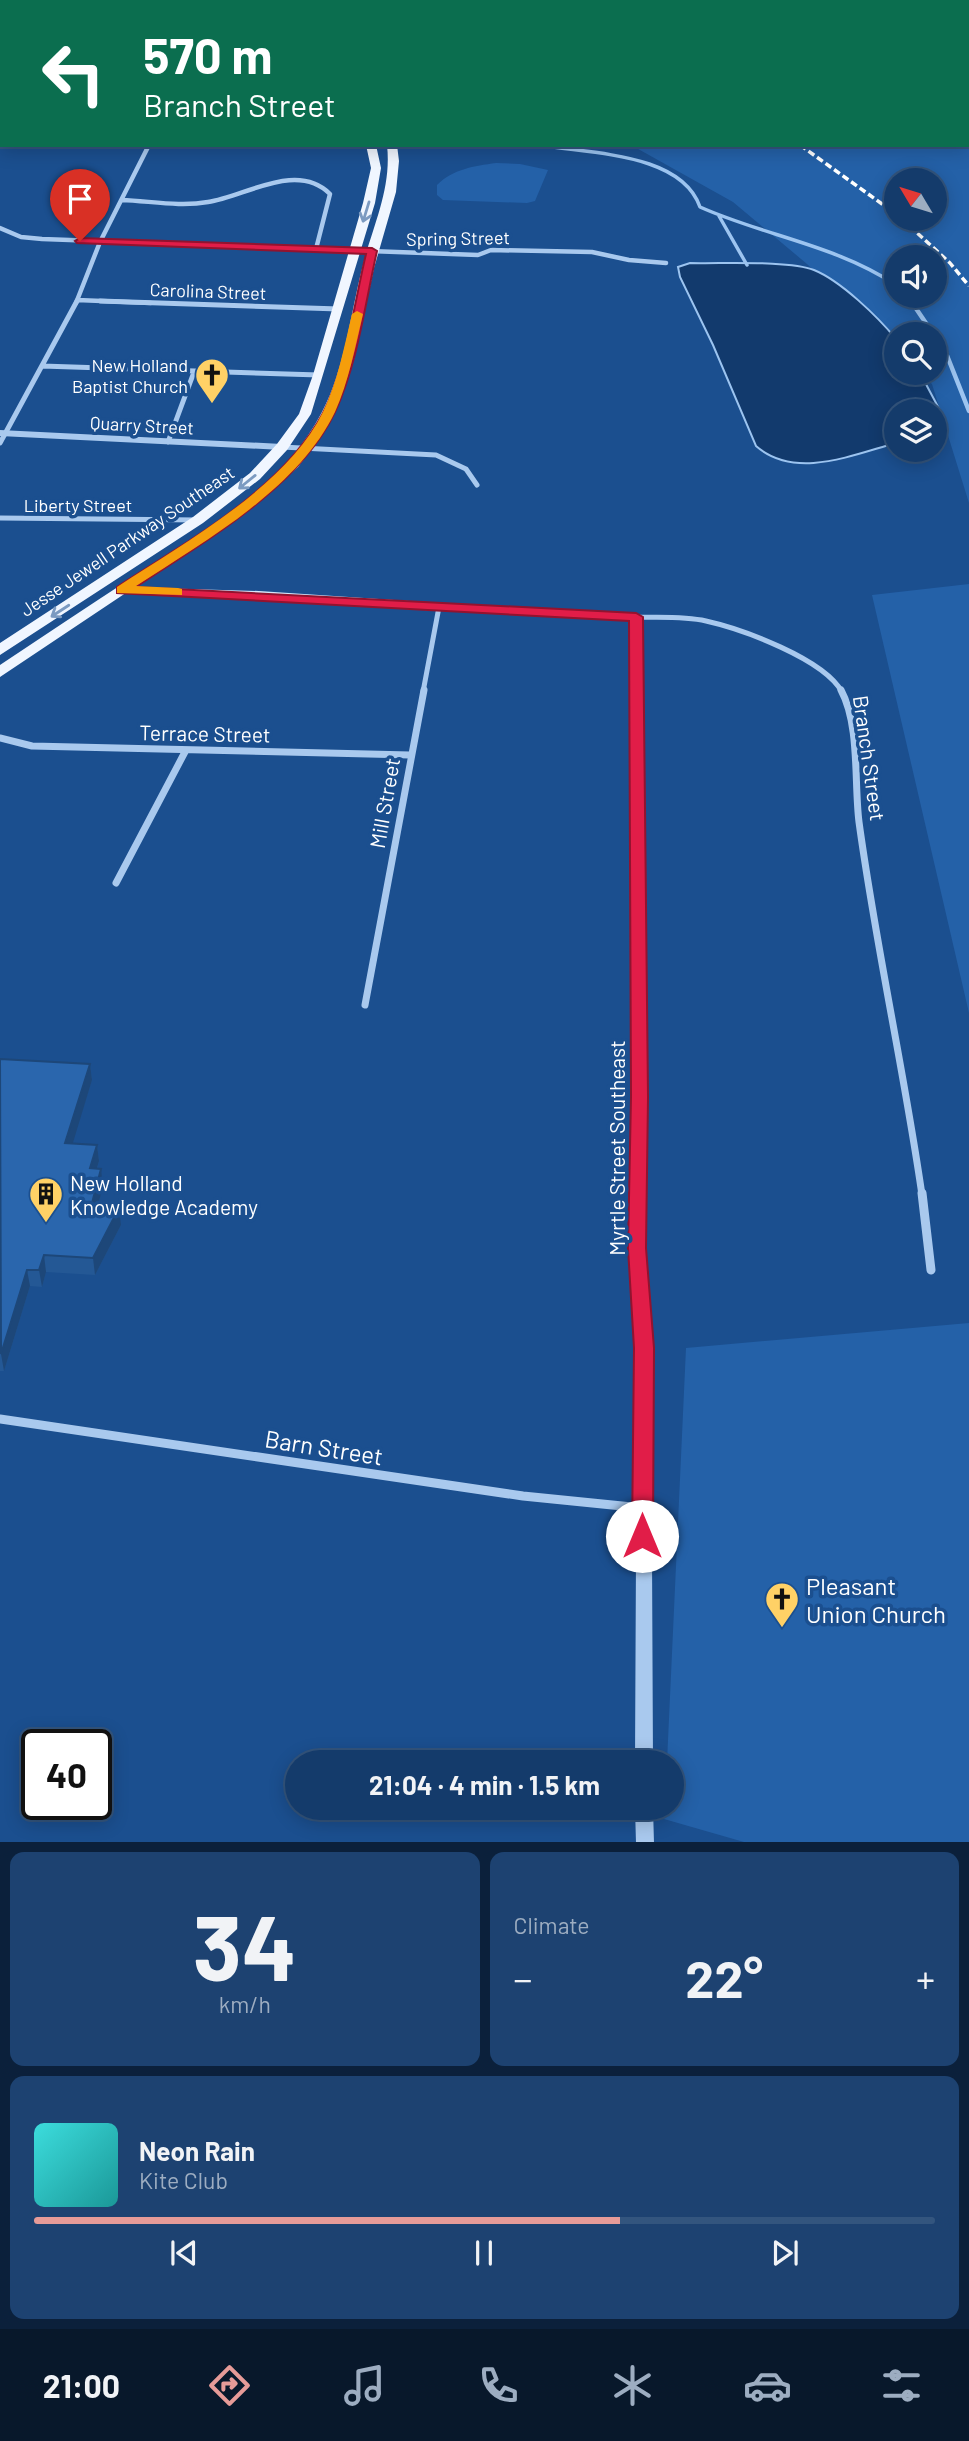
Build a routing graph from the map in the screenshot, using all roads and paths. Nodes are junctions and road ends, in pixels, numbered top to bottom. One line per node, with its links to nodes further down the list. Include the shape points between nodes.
1 (148, 147): 4 (street)
2 (371, 147): 8 (main road, Jesse Jewell Parkway Southeast, one-way to 8, via 376,168)
3 (392, 147): 9 (main road, Jesse Jewell Parkway Southeast, via 389,202)
4 (122, 201): 6 (street); 7 (street, via 209,202 260,186 316,183 330,194)
5 (0, 228): 6 (street, Spring Street, via 21,237)
6 (100, 242): 7 (street, Spring Street); 11 (street)
7 (316, 249): 8 (street, Spring Street)
8 (354, 250): 9 (street, Spring Street); 12 (main road, Jesse Jewell Parkway Southeast)
9 (372, 251): 10 (street, Spring Street, via 478,255 491,250 592,252); 19 (main road, Jesse Jewell Parkway Southeast, via 345,369 329,413)
10 (666, 263)
11 (76, 300): 12 (street, Carolina Street); 13 (street)
12 (339, 309): 15 (main road, Jesse Jewell Parkway Southeast)
13 (43, 366): 14 (street); 16 (street)
14 (194, 372): 15 (street); 17 (street)
15 (319, 375): 18 (main road, Jesse Jewell Parkway Southeast, via 305,414)
16 (1, 437): 17 (street, Quarry Street)
17 (169, 442): 18 (street, Quarry Street)
18 (282, 447): 19 (street); 22 (main road, Jesse Jewell Parkway Southeast, one-way to 22, via 255,476)
19 (304, 449): 20 (street, via 436,456 471,471); 23 (main road, Jesse Jewell Parkway Southeast, via 229,519)
20 (477, 485)
21 (0, 518): 22 (street, Liberty Street)
22 (198, 520): 26 (main road, Jesse Jewell Parkway Southeast, one-way to 26)
23 (122, 590): 24 (main road, Branch Street); 27 (main road, Jesse Jewell Parkway Southeast)
24 (439, 607): 25 (street, Branch Street); 30 (street, Mill Street)
25 (636, 617): 33 (street, Branch Street, via 706,621 755,638 814,666 843,692 879,955 914,1140); 35 (street, Myrtle Street Southeast)
26 (0, 650)
27 (0, 672)
28 (0, 738): 29 (street, Terrace Street, via 32,746)
29 (186, 750): 30 (street, Terrace Street); 31 (street)
30 (410, 755): 32 (street, Mill Street)
31 (116, 883)
32 (365, 1004)
33 (932, 1270)
34 (0, 1419): 35 (street, Barn Street, via 523,1496)
35 (642, 1508): 36 (street, Myrtle Street Southeast)
36 (644, 1750)
37 (644, 1820): 38 (street)
38 (645, 1842)

